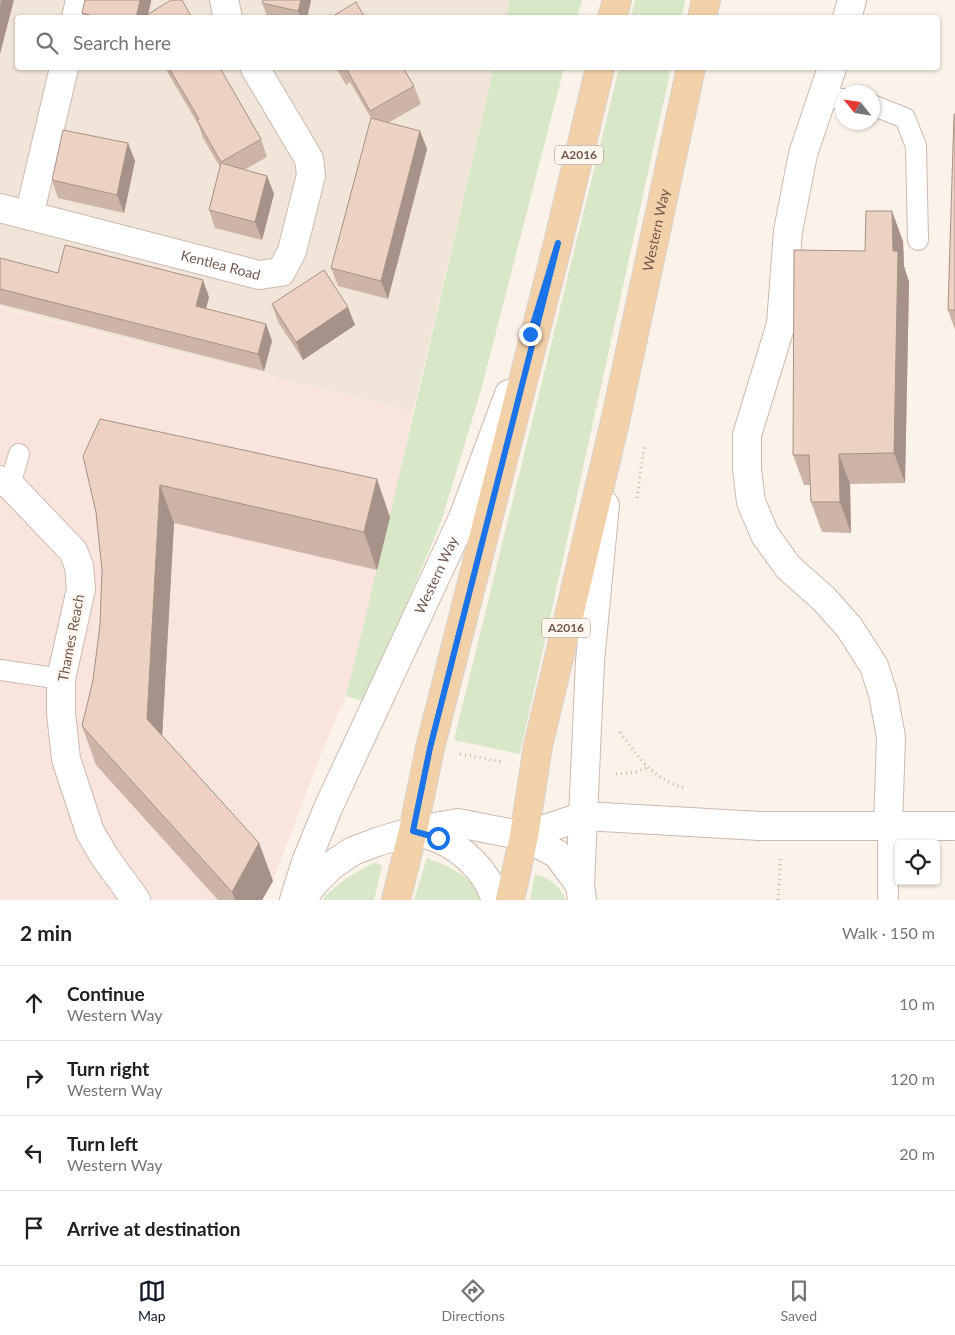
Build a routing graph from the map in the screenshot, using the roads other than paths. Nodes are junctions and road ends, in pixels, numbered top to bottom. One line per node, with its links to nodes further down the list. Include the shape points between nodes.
1 (80, 0): 6 (street)
2 (224, 0): 7 (street)
3 (616, 0): 8 (main road)
4 (706, 0): 9 (main road)
5 (852, 0): 10 (street)
6 (77, 15)
7 (227, 15)
8 (613, 15)
9 (703, 15)
10 (848, 15)
11 (64, 70): 19 (street)
12 (256, 70): 19 (street, Kentlea Road, via 309,159 311,175 292,251 281,272 259,275)
13 (600, 70): 21 (main road, Western Way / A2016)
14 (691, 70): 22 (main road, Western Way / A2016)
15 (832, 70): 16 (street)
16 (833, 98): 29 (street, via 803,154 788,231 782,324 747,435 747,469 751,502 765,535 788,567 849,627 874,666 891,737)
17 (880, 108): 20 (lane, via 905,118 916,146)
18 (0, 208): 19 (street, Kentlea Road)
19 (29, 216)
20 (918, 240)
21 (558, 243): 30 (main road, Western Way / A2016, via 432,739); 34 (street, Western Way / A2016, via 530,334 463,518 328,808)
22 (614, 422): 27 (street, Western Way / A2016, via 590,661); 31 (main road, Western Way / A2016, via 538,746)
23 (19, 454): 24 (lane)
24 (5, 482): 26 (street, Thames Reach, via 74,551 79,566 81,589)
25 (0, 670): 26 (lane)
26 (61, 679): 33 (street, Thames Reach, via 66,759 76,796 90,832)
27 (584, 816): 29 (street, via 760,826); 31 (street); 32 (street, Western Way)
28 (955, 826): 29 (street)
29 (888, 827): 39 (lane)
30 (413, 831): 31 (street, via 458,823); 35 (street, via 353,851 332,865); 36 (main road, Western Way / A2016); 37 (street, via 438,838 461,850 480,869)
31 (524, 836): 32 (street, via 556,854); 38 (main road, Western Way / A2016)
32 (581, 893)
33 (133, 896)
34 (294, 900)
35 (302, 900)
36 (396, 900)
37 (496, 900)
38 (510, 900)
39 (888, 900)

